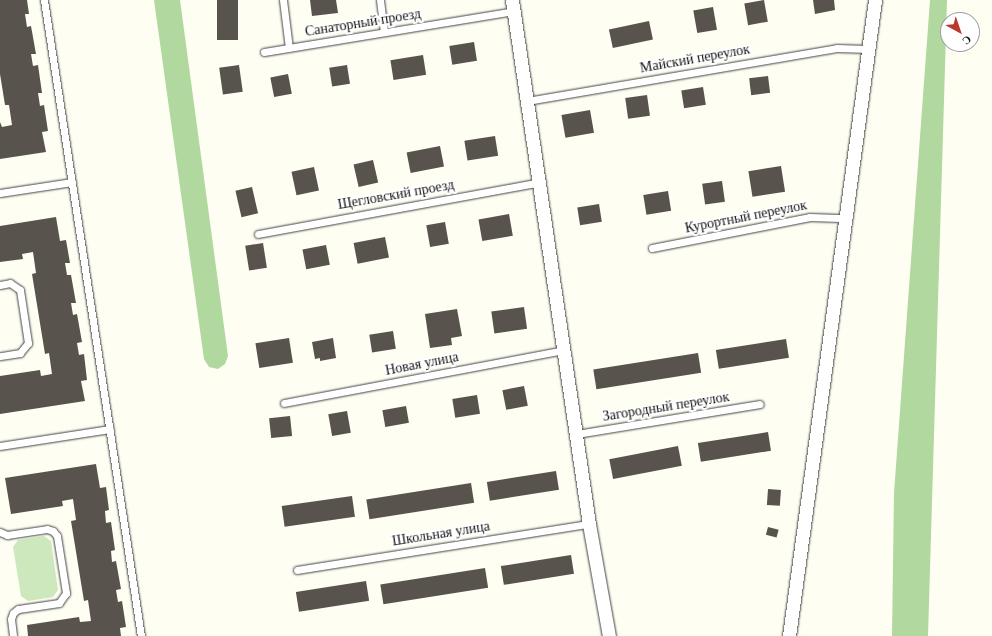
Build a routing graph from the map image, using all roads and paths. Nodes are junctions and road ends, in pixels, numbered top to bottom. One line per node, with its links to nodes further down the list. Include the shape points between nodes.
1 (44, 0): 11 (lane)
2 (283, 0): 7 (lane)
3 (380, 0): 6 (lane)
4 (874, 0): 8 (street)
5 (513, 6): 6 (lane, Санаторный проезд); 10 (street)
6 (384, 32): 7 (lane, Санаторный проезд)
7 (289, 48): 9 (lane, Санаторный проезд)
8 (868, 49): 10 (lane, Майский переулок, via 837,48); 14 (street)
9 (264, 52)
10 (528, 101): 12 (street)
11 (72, 182): 13 (lane); 22 (lane)
12 (540, 182): 15 (lane, Щегловский проезд); 18 (street)
13 (0, 193)
14 (846, 218): 16 (lane, Курортный переулок, via 810,217); 31 (street)
15 (258, 234)
16 (652, 248)
17 (0, 284): 19 (lane, via 10,283 20,290 28,343 20,352)
18 (564, 350): 20 (lane, Новая улица); 23 (street)
19 (0, 356)
20 (284, 403)
21 (760, 404): 23 (lane, Загородный переулок)
22 (110, 429): 24 (lane); 29 (lane)
23 (576, 434): 25 (street)
24 (0, 446)
25 (590, 524): 27 (lane, Школьная улица); 30 (street)
26 (0, 532): 28 (lane, via 6,535 48,529 53,531 57,536 66,593 59,602 18,609 13,613)
27 (297, 570)
28 (13, 636)
29 (141, 636)
30 (609, 636)
31 (789, 636)

